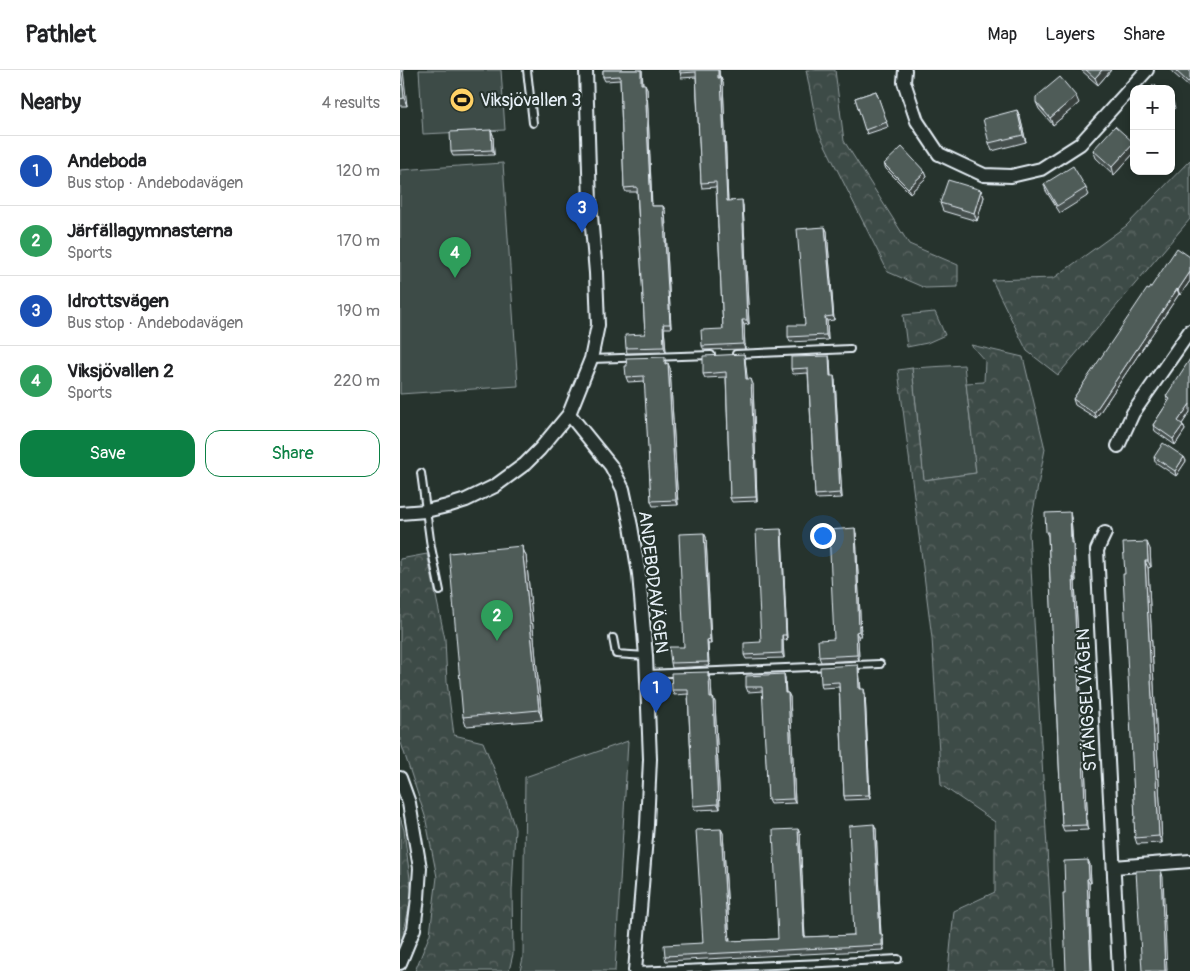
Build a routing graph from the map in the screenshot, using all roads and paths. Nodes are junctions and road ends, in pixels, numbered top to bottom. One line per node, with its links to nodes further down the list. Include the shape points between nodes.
1 (527, 70): 5 (lane)
2 (586, 70): 10 (street, via 598,325)
3 (905, 70): 4 (street, via 904,82 917,121 939,154 984,175 1011,176 1041,169 1080,144)
4 (1147, 70)
5 (533, 123)
6 (1190, 331): 12 (street, via 1133,413)
7 (850, 349): 9 (lane)
8 (719, 355): 10 (lane)
9 (729, 355)
10 (590, 359): 11 (street)
11 (569, 414): 14 (street, via 525,464 496,486 466,500); 19 (street, ANDEBODAVÄGEN, via 611,466 623,489 639,574)
12 (1118, 446)
13 (421, 473): 14 (lane)
14 (426, 511): 15 (street); 17 (lane)
15 (400, 513)
16 (1106, 532): 24 (street, STÄNGSELVÄGEN, via 1097,550)
17 (440, 591)
18 (613, 638): 19 (lane, via 616,654)
19 (646, 656): 21 (street, ANDEBODAVÄGEN)
20 (880, 664): 21 (lane)
21 (646, 674): 27 (street, ANDEBODAVÄGEN, via 650,759)
22 (400, 778): 26 (street, via 409,803 420,868 414,929)
23 (1190, 861): 24 (street)
24 (1114, 867): 28 (street, STÄNGSELVÄGEN)
25 (898, 959): 27 (lane)
26 (400, 963)
27 (635, 971)
28 (1119, 971)

